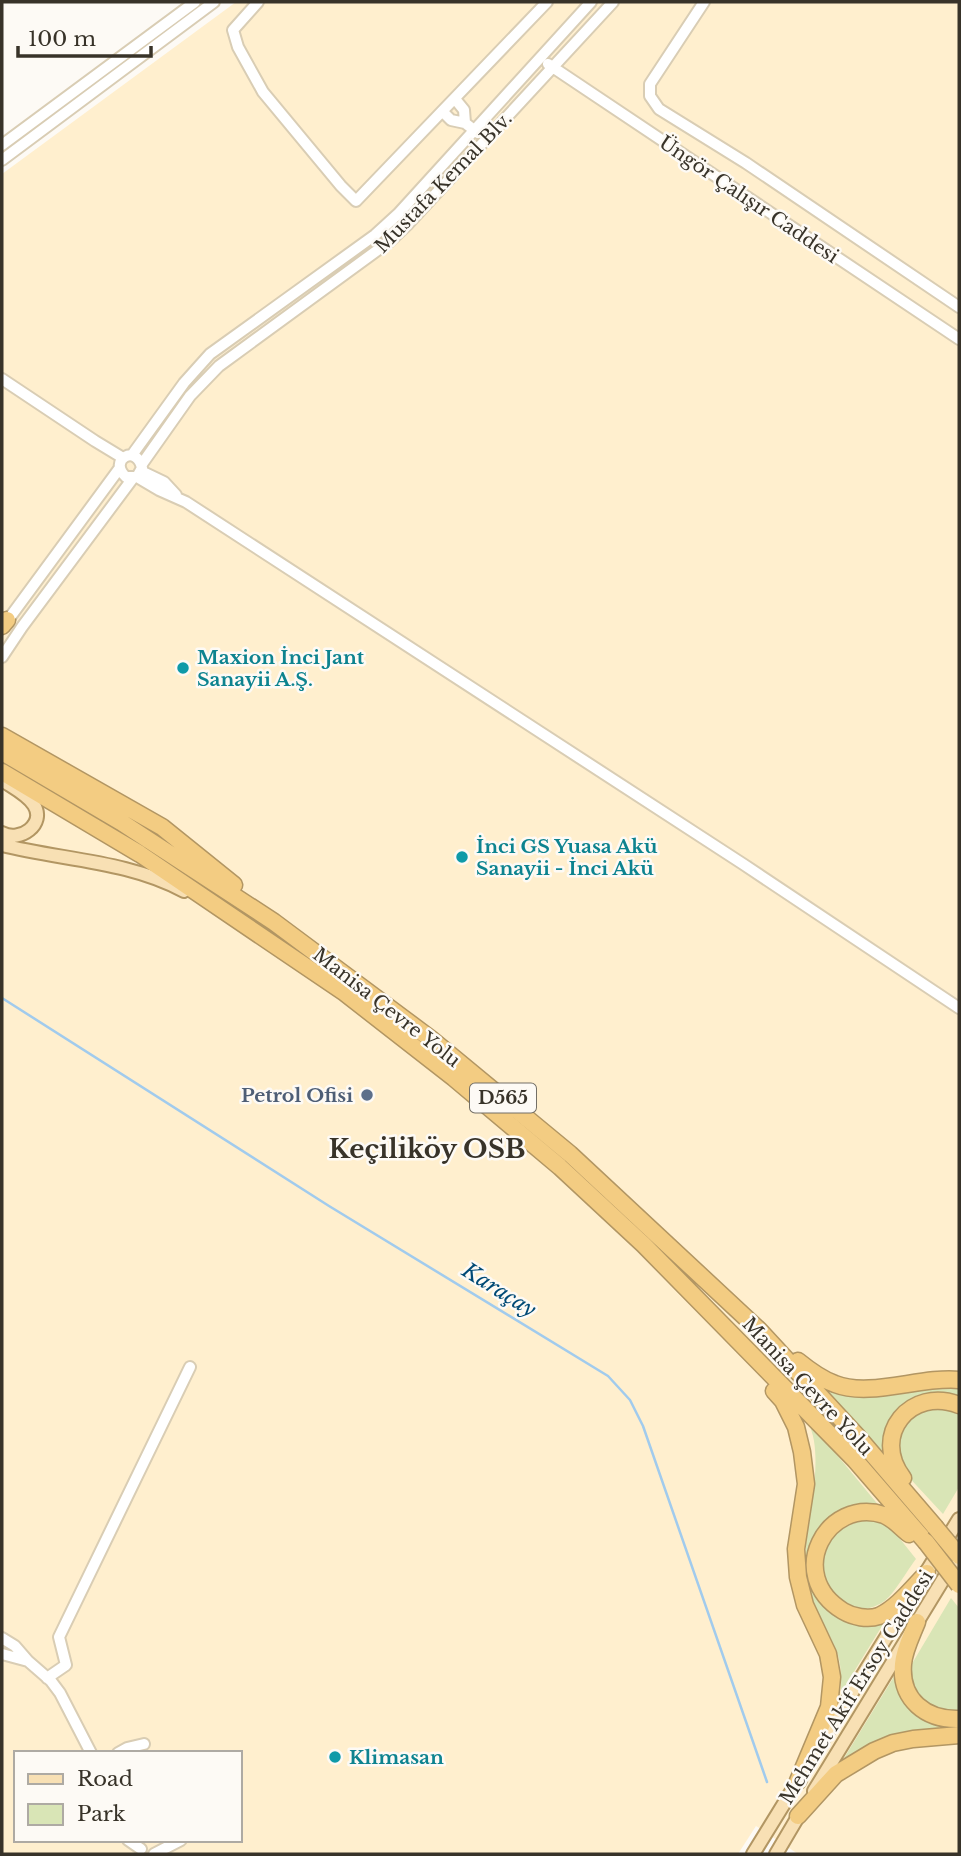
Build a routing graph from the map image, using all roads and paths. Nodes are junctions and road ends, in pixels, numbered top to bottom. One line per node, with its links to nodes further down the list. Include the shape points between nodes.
1 (195, 2): 14 (street)
2 (214, 2): 15 (street)
3 (258, 2): 11 (street, via 233,30 238,47 263,92 356,201)
4 (547, 2): 10 (street)
5 (591, 2): 8 (street, Mustafa Kemal Blv.)
6 (613, 2): 9 (street, Mustafa Kemal Blv.)
7 (704, 2): 16 (street, via 650,84 650,96 659,108)
8 (541, 57): 9 (street, Üngör Çalışır Caddesi); 12 (street, Mustafa Kemal Blv.)
9 (552, 68): 13 (street, Mustafa Kemal Blv.); 17 (street, Üngör Çalışır Caddesi)
10 (455, 99): 11 (street); 12 (street)
11 (443, 111): 12 (street, via 451,120)
12 (469, 126): 13 (street); 19 (street, Mustafa Kemal Blv., via 398,214 375,235 210,355)
13 (485, 139): 20 (street, Mustafa Kemal Blv., via 390,241 219,366 190,396)
14 (2, 145)
15 (2, 160)
16 (959, 307)
17 (959, 339)
18 (2, 379): 19 (street)
19 (123, 462): 20 (street, via 125,477); 20 (street, via 138,457); 21 (street, Mustafa Kemal Blv.)
20 (138, 473): 22 (street, Mustafa Kemal Blv.); 31 (street)
21 (4, 625)
22 (2, 657)
23 (2, 736): 29 (highway, via 162,827)
24 (2, 752): 29 (highway, Manisa Çevre Yolu / D565, via 121,822)
25 (2, 772): 30 (highway, Manisa Çevre Yolu / D565, via 140,854)
26 (2, 780): 27 (main road, via 27,797 37,816 34,825 17,837)
27 (2, 833)
28 (2, 845): 30 (main road, via 160,879)
29 (274, 922): 32 (highway, Manisa Çevre Yolu / D565, via 431,1039 570,1154)
30 (257, 935): 33 (highway, Manisa Çevre Yolu / D565, via 345,993 549,1158 644,1245)
31 (959, 1008)
32 (759, 1330): 35 (highway, via 813,1373 836,1385 856,1388); 38 (highway, Manisa Çevre Yolu / D565)
33 (742, 1347): 39 (highway, Manisa Çevre Yolu / D565, via 855,1460); 53 (highway, via 783,1401 803,1452 806,1484 796,1549 798,1577 805,1605 828,1654 832,1677 830,1707)
34 (190, 1367): 47 (street, via 59,1637 66,1665)
35 (959, 1380)
36 (959, 1405): 38 (highway, via 922,1403 908,1411 891,1434 896,1469 926,1507)
37 (959, 1519): 41 (main road, Mehmet Akif Ersoy Caddesi)
38 (935, 1527): 40 (highway, D565, bridge)
39 (926, 1542): 41 (highway, via 883,1515 846,1516 820,1541 815,1577 833,1605 861,1618 891,1609); 42 (highway, D565, bridge)
40 (959, 1554): 43 (main road, Mehmet Akif Ersoy Caddesi)
41 (927, 1573): 53 (main road, Mehmet Akif Ersoy Caddesi)
42 (959, 1585)
43 (917, 1622): 48 (highway, via 903,1664 908,1694 928,1713); 55 (main road, Mehmet Akif Ersoy Caddesi)
44 (2, 1638): 46 (street)
45 (2, 1654): 46 (street)
46 (28, 1661): 47 (street)
47 (47, 1678): 50 (street, via 60,1693)
48 (959, 1719)
49 (959, 1735): 55 (highway, via 913,1739 874,1751 836,1774)
50 (90, 1751)
51 (122, 1751): 52 (street, via 144,1744)
52 (138, 1751)
53 (798, 1781): 54 (main road, Mehmet Akif Ersoy Caddesi)
54 (782, 1807): 55 (main road); 58 (main road, Mehmet Akif Ersoy Caddesi)
55 (798, 1816): 59 (main road, Mehmet Akif Ersoy Caddesi)
56 (177, 1842): 57 (street)
57 (154, 1854)
58 (753, 1854)
59 (775, 1854)

